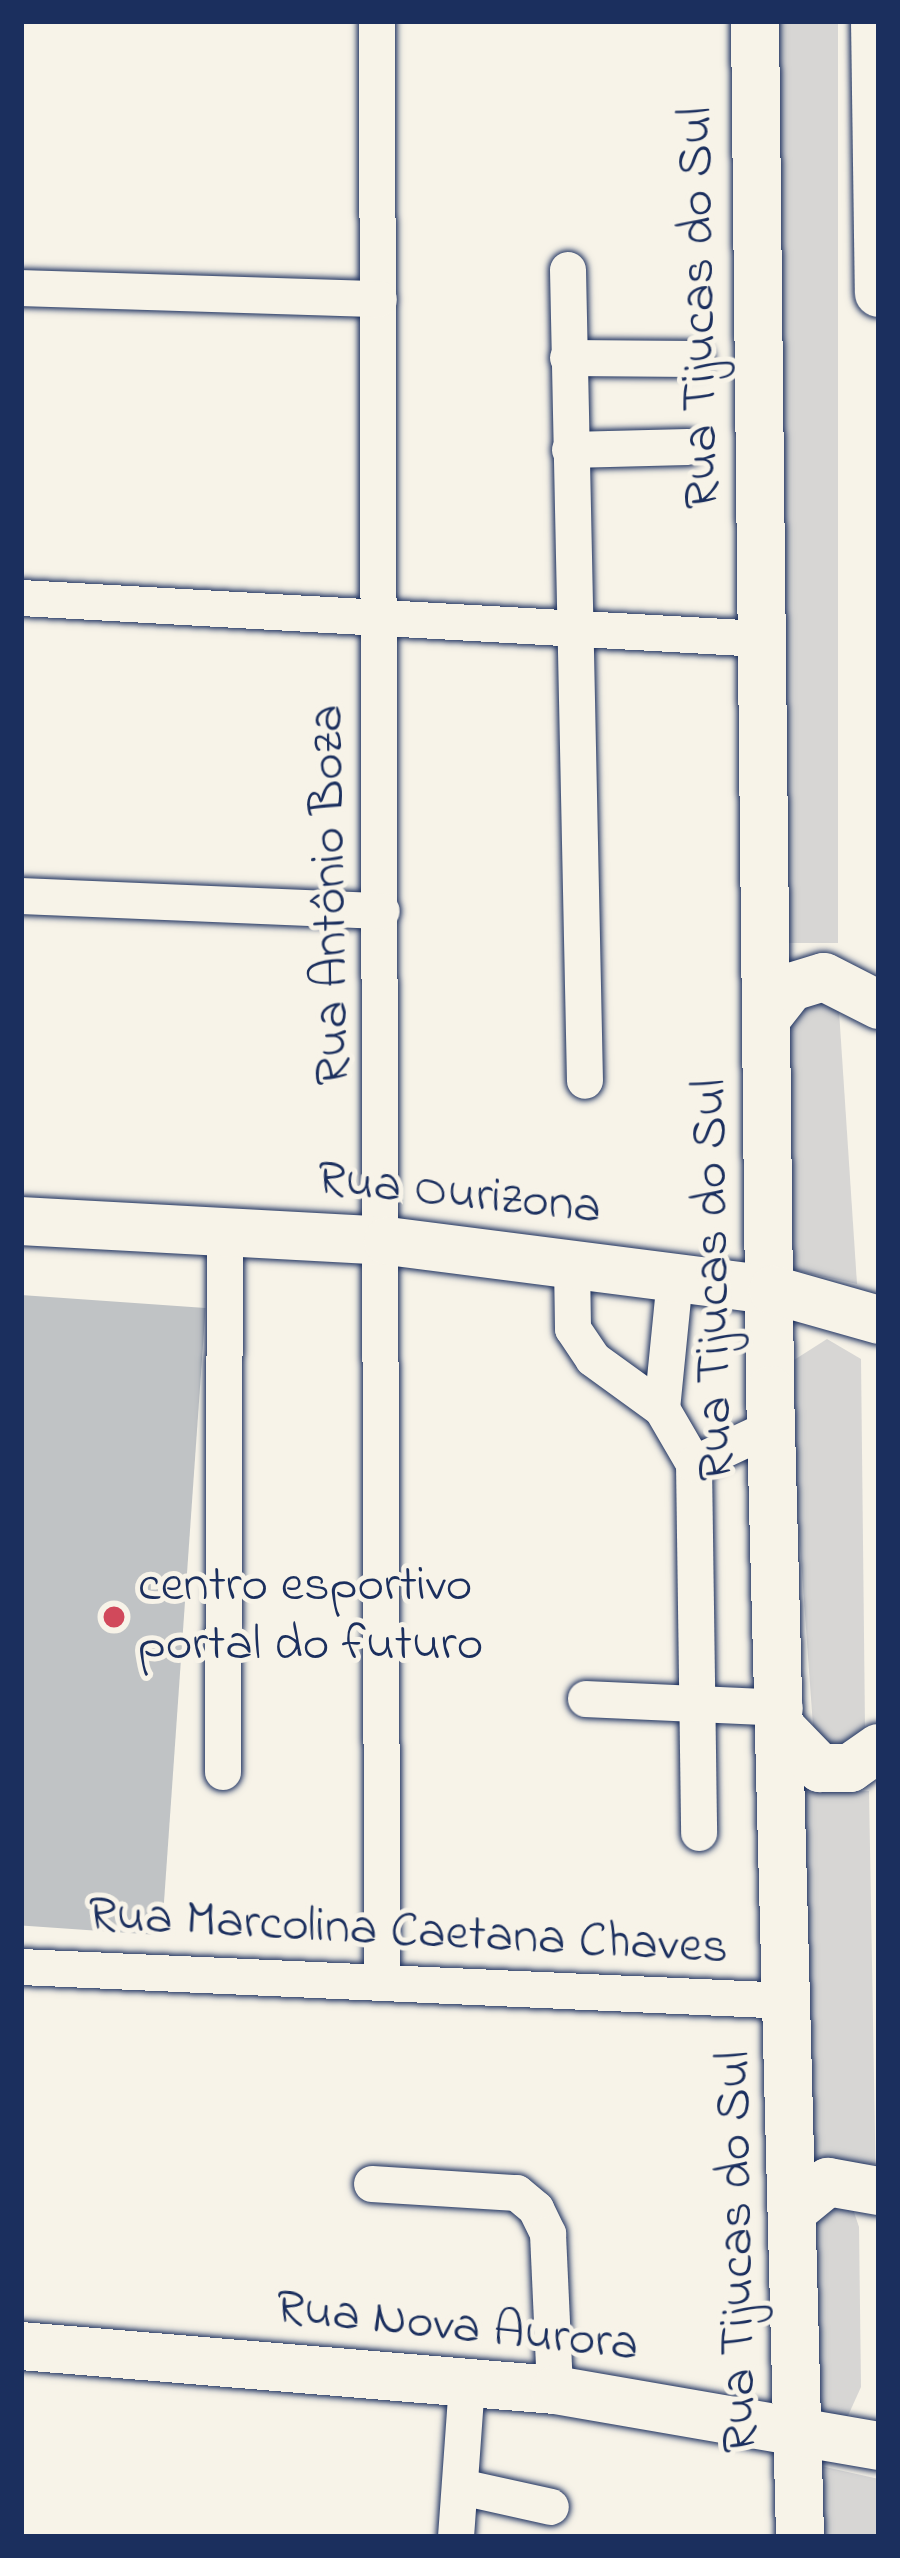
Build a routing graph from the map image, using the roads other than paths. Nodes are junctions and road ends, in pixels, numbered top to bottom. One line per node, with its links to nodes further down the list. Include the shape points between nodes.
1 (377, 21): 7 (street, Rua Antônio Boza)
2 (755, 21): 15 (main road, Rua Tijucas do Sul)
3 (876, 45): 6 (main road)
4 (568, 270): 8 (street)
5 (21, 288): 7 (street)
6 (879, 293)
7 (379, 299): 13 (street, Rua Antônio Boza)
8 (568, 358): 9 (street); 11 (street)
9 (696, 359)
10 (688, 447): 11 (street)
11 (570, 450): 14 (street)
12 (21, 598): 13 (street)
13 (380, 623): 14 (street); 17 (street, Rua Antônio Boza)
14 (575, 631): 15 (street); 20 (street)
15 (762, 639): 19 (main road, Rua Tijucas do Sul)
16 (21, 896): 17 (street)
17 (382, 910): 23 (street, Rua Antônio Boza)
18 (879, 1005): 19 (main road, via 824,977 791,988)
19 (769, 1015): 26 (main road, Rua Tijucas do Sul)
20 (585, 1082)
21 (21, 1222): 22 (main road, Rua Ourizona)
22 (226, 1230): 23 (main road, Rua Ourizona); 35 (street)
23 (388, 1240): 24 (main road, Rua Ourizona); 38 (street, Rua Antônio Boza)
24 (572, 1264): 25 (main road, Rua Ourizona); 28 (street, via 573,1329 592,1358)
25 (675, 1278): 26 (main road, Rua Ourizona); 28 (street)
26 (773, 1290): 27 (main road, Rua Ourizona); 29 (main road, Rua Tijucas do Sul)
27 (879, 1320)
28 (662, 1409): 30 (street)
29 (771, 1428): 30 (street); 33 (main road, Rua Tijucas do Sul)
30 (694, 1465): 31 (street)
31 (702, 1698): 32 (street); 33 (street); 36 (street)
32 (586, 1699)
33 (786, 1721): 34 (main road, via 806,1760 837,1770); 39 (main road, Rua Tijucas do Sul)
34 (879, 1748)
35 (223, 1772)
36 (699, 1833)
37 (21, 1967): 38 (street, Rua Marcolina Caetana Chaves)
38 (382, 1983): 39 (street, Rua Marcolina Caetana Chaves)
39 (791, 2001): 42 (main road, Rua Tijucas do Sul)
40 (372, 2184): 45 (street, via 517,2193 536,2209 548,2234)
41 (879, 2191): 42 (main road, via 828,2182)
42 (795, 2209): 46 (main road, Rua Tijucas do Sul)
43 (21, 2346): 44 (main road, Rua Nova Aurora)
44 (467, 2383): 45 (main road, Rua Nova Aurora); 48 (street)
45 (555, 2390): 46 (main road, Rua Nova Aurora)
46 (800, 2428): 47 (main road, Rua Nova Aurora); 51 (main road, Rua Tijucas do Sul)
47 (879, 2446)
48 (461, 2487): 49 (street); 50 (street)
49 (551, 2507)
50 (456, 2537)
51 (800, 2537)

